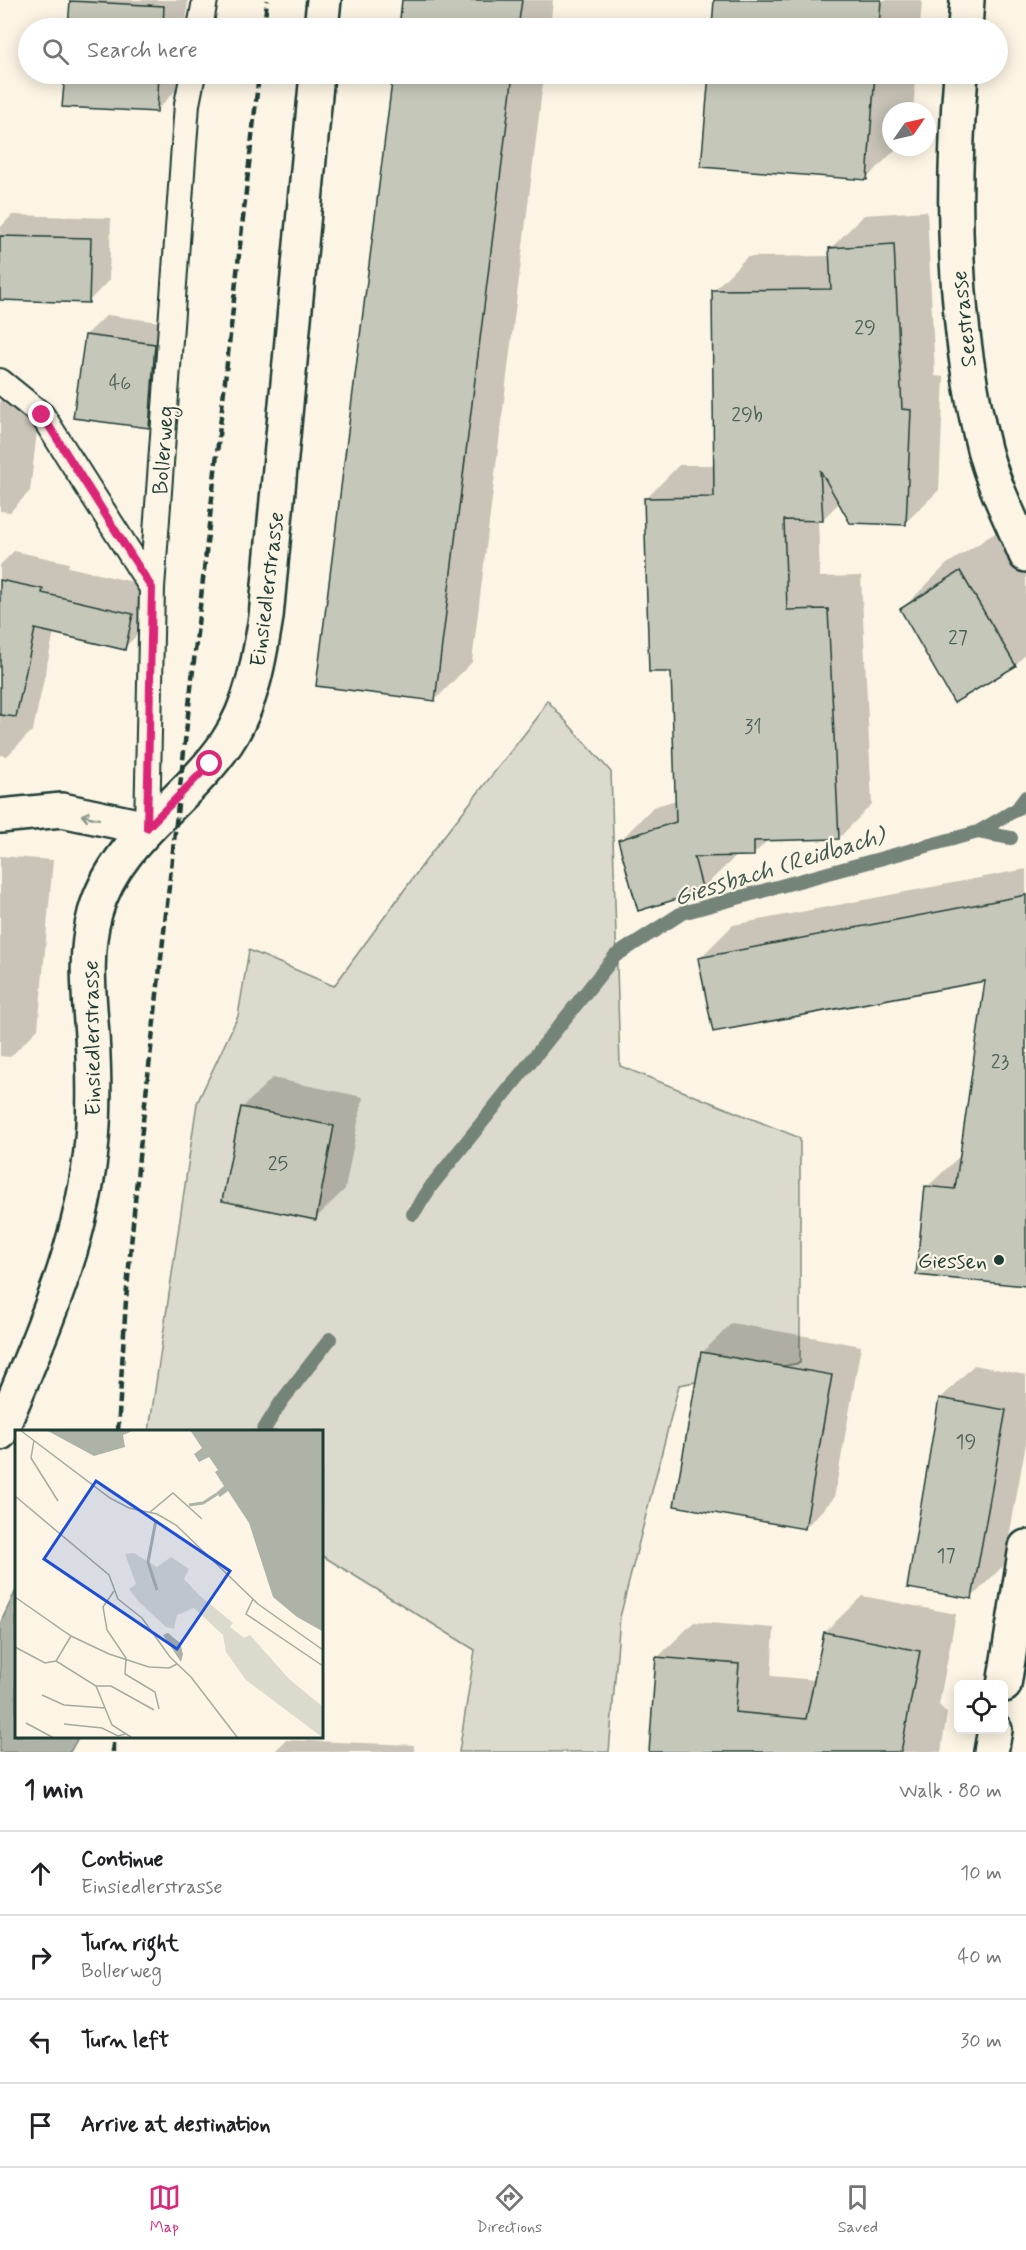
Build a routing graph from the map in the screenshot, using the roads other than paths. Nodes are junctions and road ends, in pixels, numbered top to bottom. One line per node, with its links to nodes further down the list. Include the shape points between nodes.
1 (205, 0): 4 (lane)
2 (324, 0): 5 (main road)
3 (967, 0): 6 (main road)
4 (202, 18)
5 (322, 18)
6 (966, 18)
7 (191, 84): 12 (lane, Bollerweg)
8 (316, 84): 14 (main road, Einsiedlerstrasse, via 266,617 255,680 227,742)
9 (961, 84): 11 (main road, Seestrasse, via 954,221 962,342 984,452)
10 (0, 381): 12 (lane, via 42,415)
11 (1026, 555)
12 (152, 588): 14 (lane, Bollerweg)
13 (0, 816): 14 (main road, one-way to 13, via 62,810)
14 (147, 828): 15 (main road, Einsiedlerstrasse, via 109,880 95,913 88,972 94,1101 84,1194 53,1303)
15 (0, 1433)
16 (1026, 1547): 17 (main road)
17 (1005, 1680)
18 (994, 1734): 19 (main road)
19 (991, 1752)

